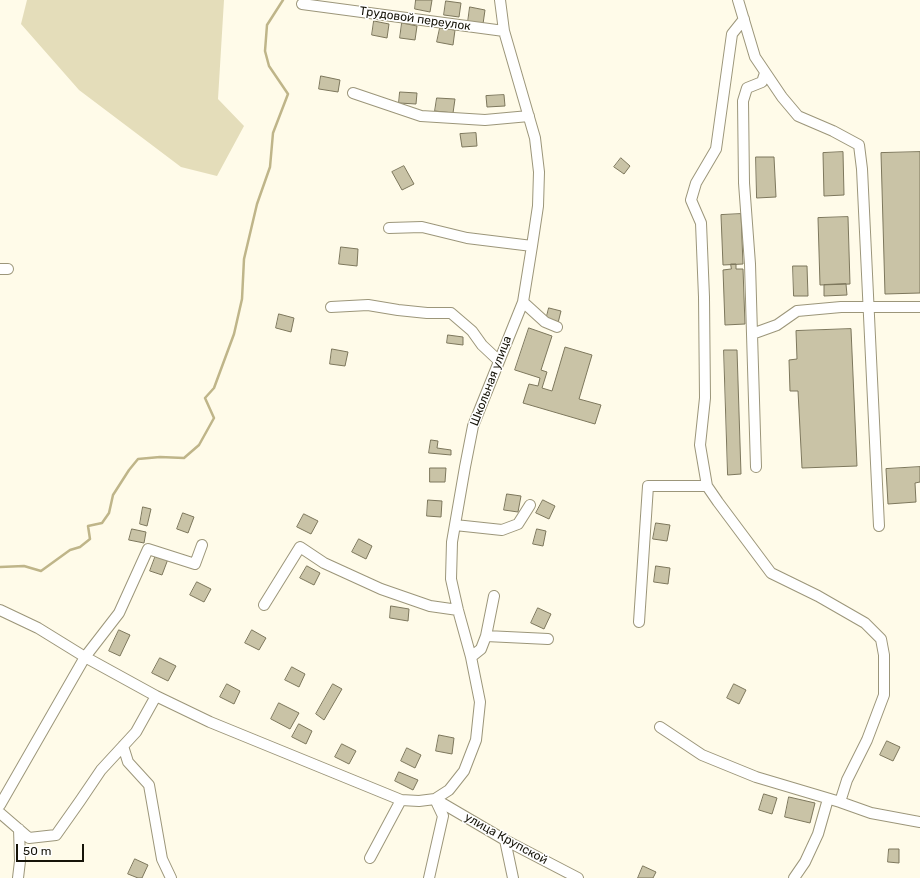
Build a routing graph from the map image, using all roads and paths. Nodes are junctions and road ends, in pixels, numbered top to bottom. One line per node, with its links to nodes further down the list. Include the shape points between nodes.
1 (500, 0): 5 (street, Школьная улица)
2 (738, 0): 4 (street)
3 (302, 4): 5 (street, Трудовой переулок)
4 (744, 19): 6 (street, via 755,57); 19 (street, via 732,34 716,149 696,183 691,200 701,223 705,398 700,445)
5 (504, 31): 8 (street, Школьная улица)
6 (765, 73): 13 (street, via 798,116 858,145 862,169); 16 (street, via 762,82 747,88 743,101 744,183)
7 (353, 93): 8 (street, via 421,116 485,120)
8 (529, 116): 10 (street, Школьная улица, via 535,138 539,172 538,206)
9 (389, 228): 10 (street, via 422,227 467,238)
10 (532, 246): 11 (street, Школьная улица)
11 (523, 302): 15 (street, via 545,322); 17 (street, Школьная улица)
12 (331, 307): 17 (street, via 368,304 451,314 472,331)
13 (869, 307): 14 (street); 16 (street, via 797,311 777,326); 22 (street)
14 (920, 307)
15 (557, 327)
16 (752, 334): 18 (street)
17 (499, 362): 21 (street, Школьная улица, via 473,426)
18 (756, 467)
19 (706, 486): 28 (street, via 648,486); 39 (street, via 771,573 865,623 881,639 884,655 884,695)
20 (530, 505): 21 (street, via 518,524 502,530)
21 (455, 525): 27 (street, Школьная улица, via 451,579)
22 (879, 526)
23 (202, 545): 31 (street, via 195,564 148,549 119,613)
24 (494, 596): 29 (street)
25 (264, 604): 27 (street, via 300,547 324,563 381,589 430,606)
26 (0, 610): 31 (street, via 38,628)
27 (458, 610): 32 (street, Школьная улица)
28 (639, 622)
29 (486, 636): 30 (street); 32 (street, via 481,649)
30 (548, 639)
31 (85, 657): 33 (street); 40 (street)
32 (471, 657): 36 (street, Школьная улица, via 480,702 476,740 464,771 449,790)
33 (156, 696): 35 (street, via 136,732); 38 (street, via 210,722)
34 (660, 727): 37 (street, via 702,755 756,777)
35 (123, 746): 43 (street, via 101,770 56,834 29,838); 47 (street, via 128,762 149,785 162,859)
36 (435, 799): 38 (street); 44 (street, улица Крупской); 48 (street, via 442,816)
37 (828, 799): 39 (street); 51 (street, via 818,834)
38 (401, 800): 45 (street)
39 (840, 802): 42 (street, via 871,813)
40 (0, 805)
41 (0, 813): 43 (street)
42 (920, 822)
43 (19, 829): 46 (street)
44 (505, 840): 49 (street); 50 (street, улица Крупской)
45 (370, 858)
46 (18, 878)
47 (171, 878)
48 (429, 878)
49 (513, 878)
50 (578, 878)
51 (794, 878)

